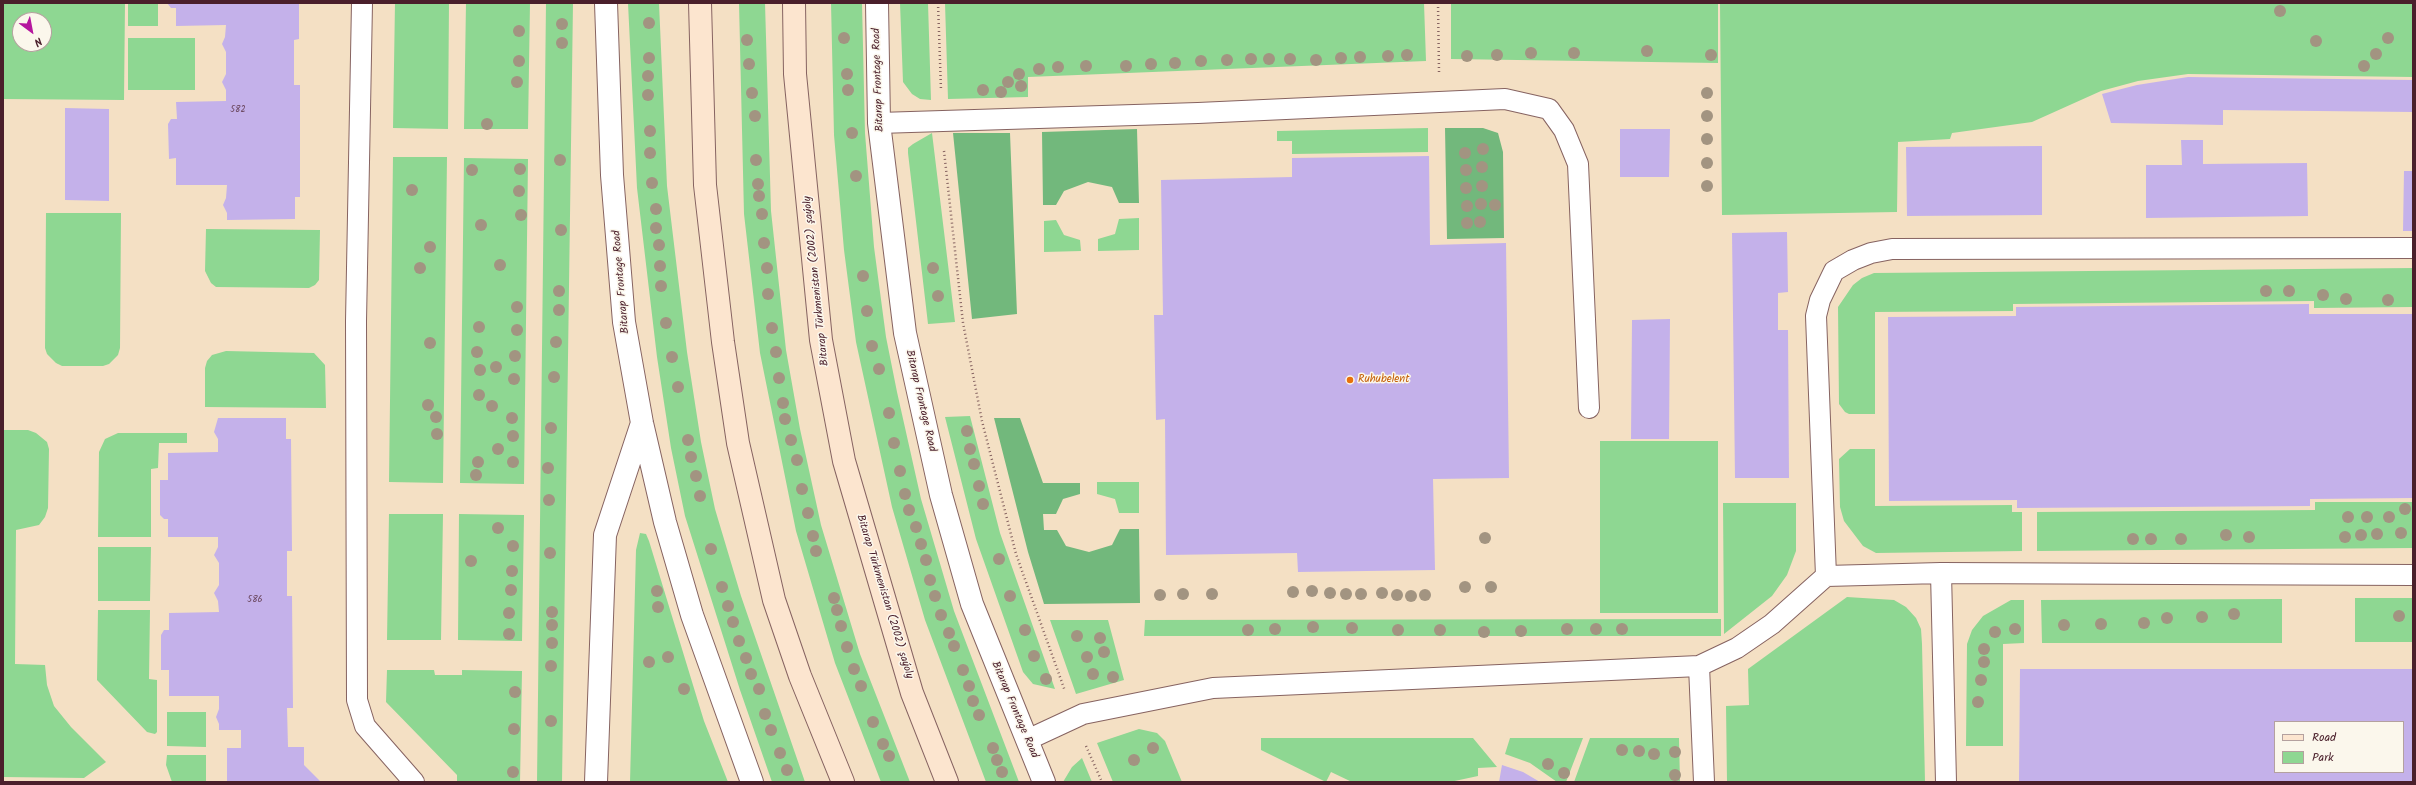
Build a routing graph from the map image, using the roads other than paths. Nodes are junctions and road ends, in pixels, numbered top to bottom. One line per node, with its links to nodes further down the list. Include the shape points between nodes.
1 (362, 3): 15 (lane, via 356,321 357,700 365,726)
2 (606, 3): 9 (street, Bitarap Frontage Road, via 612,175 624,322)
3 (700, 3): 18 (main road, via 705,185 723,342 738,443 774,600 800,676)
4 (794, 3): 19 (main road, Bitarap Türkmenistan (2002) şaýoly, via 795,74 821,340 844,461 912,693)
5 (877, 3): 6 (street, Bitarap Frontage Road)
6 (879, 123): 8 (lane, via 1505,99 1549,109 1564,130 1578,164); 14 (street, Bitarap Frontage Road, via 905,333 940,495 972,604)
7 (2413, 248): 12 (lane, via 1892,249 1871,252 1852,260 1834,271 1826,284 1816,316)
8 (1589, 408)
9 (642, 423): 16 (street, via 605,535); 17 (street, Bitarap Frontage Road, via 665,522 692,615)
10 (1941, 573): 11 (lane); 12 (lane); 22 (lane)
11 (2413, 575)
12 (1826, 576): 13 (lane, via 1772,624 1737,648)
13 (1699, 666): 14 (lane, via 1212,688 1084,714); 21 (lane)
14 (1027, 740): 20 (street, Bitarap Frontage Road)
15 (414, 782)
16 (596, 782)
17 (752, 782)
18 (843, 782)
19 (947, 782)
20 (1044, 782)
21 (1704, 782)
22 (1946, 782)

